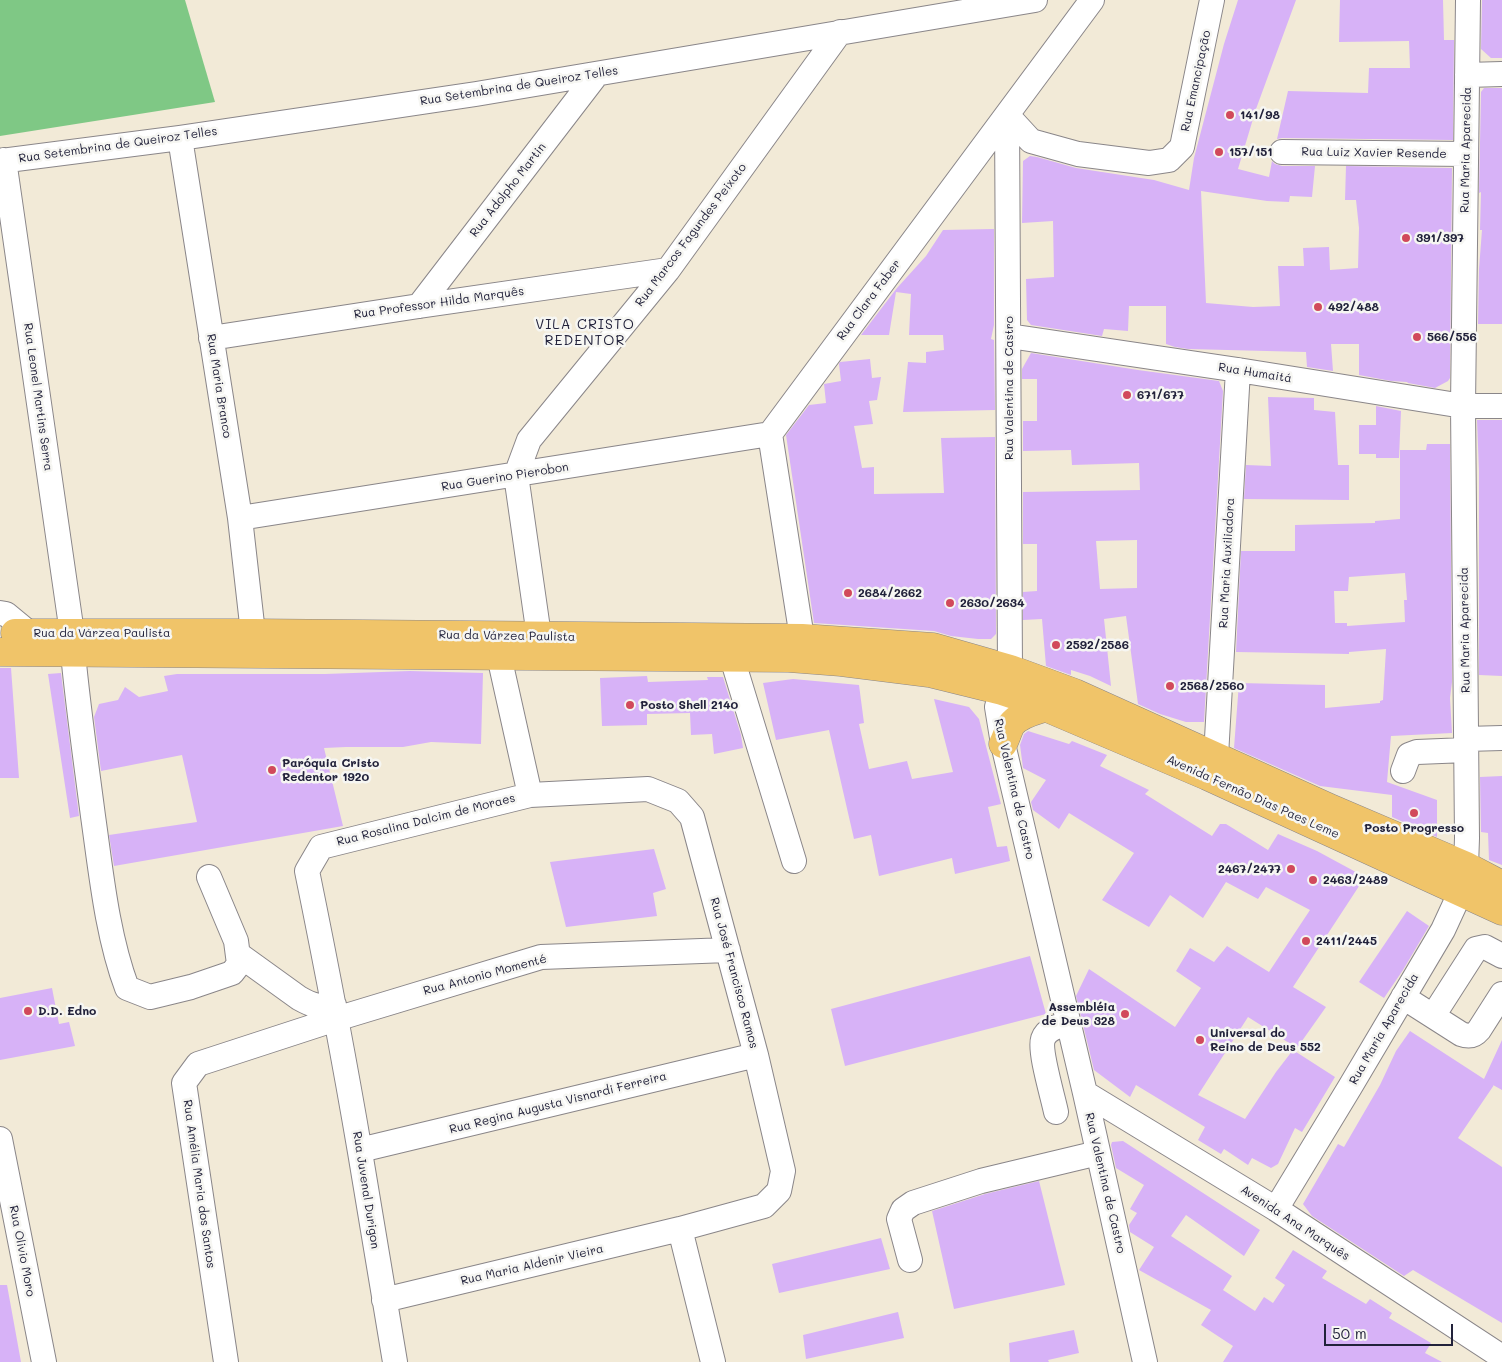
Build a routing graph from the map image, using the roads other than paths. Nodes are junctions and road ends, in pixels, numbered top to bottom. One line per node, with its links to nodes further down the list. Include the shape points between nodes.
1 (1035, 0): 5 (street, Rua Setembrina de Queiroz Telles)
2 (1092, 0): 9 (street, Rua Clara Faber)
3 (1212, 0): 9 (street, Rua Emancipação, via 1182,147 1169,160 1148,163 1068,152 1031,141)
4 (1468, 0): 8 (street, Rua Maria Aparecida)
5 (840, 32): 6 (street, Rua Setembrina de Queiroz Telles); 14 (street, Rua Marcos Fagundes Peixoto)
6 (597, 74): 10 (street, Rua Setembrina de Queiroz Telles); 15 (street, Rua Adolpho Martin)
7 (1502, 74): 8 (street)
8 (1467, 75): 12 (street, Rua Maria Aparecida)
9 (1007, 115): 16 (street, Rua Valentina de Castro); 21 (street, Rua Clara Faber)
10 (180, 138): 13 (street, Rua Setembrina de Queiroz Telles); 17 (street, Rua Maria Branco)
11 (1282, 152): 12 (street, Rua Luiz Xavier Resende)
12 (1466, 154): 19 (street, Rua Maria Aparecida)
13 (2, 161): 30 (street, Rua Leonel Martins Serra)
14 (668, 270): 15 (street, Rua Professor Hilda Marquês); 22 (street, Rua Marcos Fagundes Peixoto, via 530,440)
15 (419, 306): 17 (street, Rua Professor Hilda Marquês)
16 (1009, 336): 18 (street, Rua Humaitá); 34 (street, Rua Valentina de Castro)
17 (211, 338): 23 (street, Rua Maria Branco)
18 (1238, 370): 19 (street, Rua Humaitá); 39 (street, Rua Maria Auxiliadora)
19 (1463, 406): 20 (street, Rua Humaitá); 38 (street, Rua Maria Aparecida)
20 (1502, 406)
21 (770, 434): 22 (street, Rua Guerino Pierobon); 29 (street)
22 (516, 475): 23 (street, Rua Guerino Pierobon); 28 (street, Rua Marcos Fagundes Peixoto)
23 (240, 518): 27 (street, Rua Maria Branco)
24 (0, 614): 26 (street, via 6,614)
25 (0, 633): 26 (main road, Rua da Várzea Paulista)
26 (29, 633): 30 (main road, Rua da Várzea Paulista)
27 (253, 633): 28 (main road, Rua da Várzea Paulista); 30 (main road, Rua da Várzea Paulista)
28 (539, 636): 29 (main road, Rua da Várzea Paulista)
29 (802, 638): 34 (main road, Rua da Várzea Paulista, via 933,647)
30 (73, 643): 31 (main road, Rua da Várzea Paulista); 32 (main road, Rua da Várzea Paulista); 48 (street, Rua Leonel Martins Serra, via 100,866 112,936 127,988 150,996 191,987 232,973 239,964)
31 (0, 652)
32 (499, 656): 33 (main road, Rua da Várzea Paulista); 41 (street)
33 (732, 658): 34 (main road, Rua da Várzea Paulista, via 841,662); 42 (street)
34 (1006, 680): 35 (main road, Avenida Fernão Dias Paes Leme); 37 (street, Rua Valentina de Castro, via 996,707); 39 (main road, Avenida Fernão Dias Paes Leme, via 1076,693)
35 (1047, 707): 37 (main road, via 1018,718 1011,725); 44 (main road, Avenida Fernão Dias Paes Leme, via 1216,780)
36 (1502, 738): 38 (street)
37 (1003, 744): 54 (street, Rua Valentina de Castro)
38 (1466, 745): 40 (street, via 1409,755); 44 (street, Rua Maria Aparecida, via 1468,838)
39 (1216, 756): 44 (main road, Avenida Fernão Dias Paes Leme, via 1330,808)
40 (1403, 771)
41 (530, 795): 47 (street, Rua José Francisco Ramos, via 648,789 678,801 692,817); 52 (street, Rua Rosalina Dalcim de Moraes, via 321,847 307,871)
42 (794, 861)
43 (209, 877): 48 (street, via 236,941)
44 (1464, 879): 45 (main road, Avenida Fernão Dias Paes Leme); 46 (main road, Avenida Fernão Dias Paes Leme); 51 (street, Rua Maria Aparecida, via 1443,930)
45 (1502, 885)
46 (1502, 911)
47 (728, 950): 52 (street, Rua Antonio Momenté, via 541,957); 55 (street, Rua José Francisco Ramos)
48 (238, 954): 52 (street, via 309,1004)
49 (1502, 956): 53 (street, via 1486,947 1476,949)
50 (1502, 994): 53 (street, via 1479,1030 1471,1036 1461,1034)
51 (1403, 997): 53 (street); 61 (street, Rua Maria Aparecida)
52 (335, 1012): 59 (street, Rua Juvenal Durigon); 67 (street, Rua Amélia Maria dos Santos, via 198,1064 184,1083)
53 (1433, 1016)
54 (1068, 1024): 56 (street, Rua Valentina de Castro); 57 (street, via 1052,1028 1043,1039 1042,1050)
55 (756, 1055): 59 (street, Rua Regina Augusta Visnardi Ferreira); 62 (street, Rua José Francisco Ramos, via 784,1171 779,1191 764,1206)
56 (1085, 1093): 60 (street, Rua Valentina de Castro); 61 (street, Avenida Ana Marquês)
57 (1056, 1112)
58 (0, 1139): 66 (street, Rua Olivio Moro)
59 (360, 1150): 64 (street, Rua Juvenal Durigon)
60 (1098, 1153): 63 (street, via 981,1181 913,1202 903,1210 899,1219); 70 (street, Rua Valentina de Castro)
61 (1276, 1209): 65 (street, Avenida Ana Marquês)
62 (680, 1229): 64 (street, Rua Maria Aldenir Vieira); 69 (street)
63 (910, 1260)
64 (384, 1300): 68 (street, Rua Juvenal Durigon)
65 (1502, 1357)
66 (44, 1362)
67 (226, 1362)
68 (395, 1362)
69 (713, 1362)
70 (1145, 1362)

